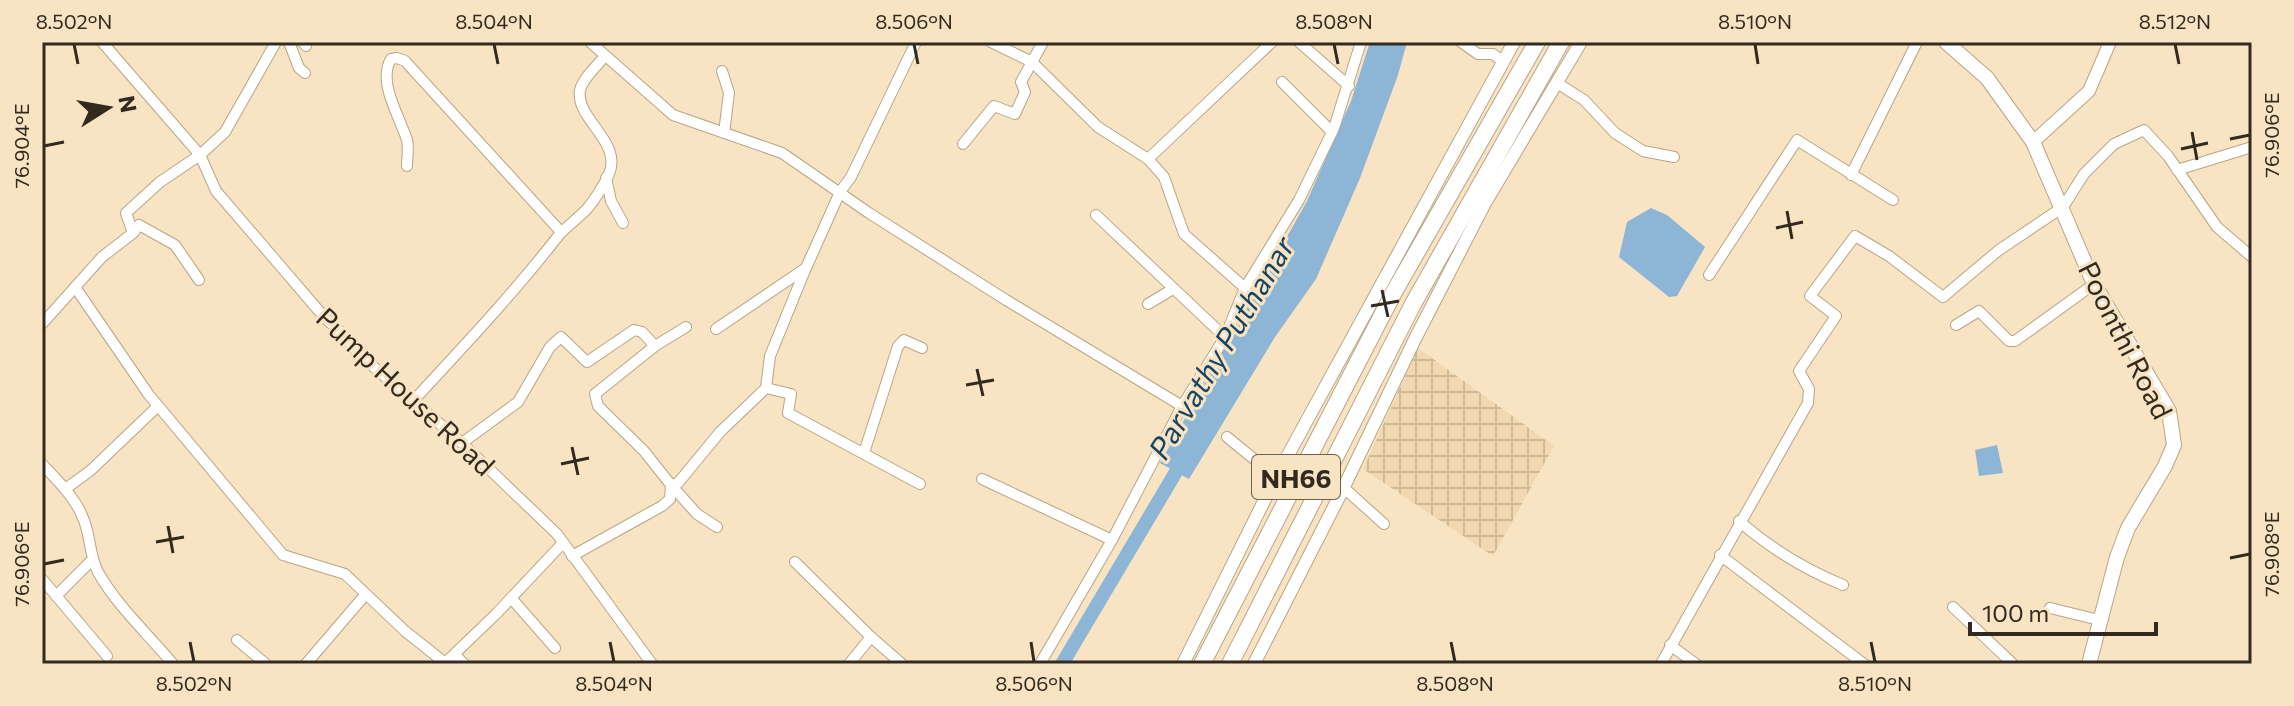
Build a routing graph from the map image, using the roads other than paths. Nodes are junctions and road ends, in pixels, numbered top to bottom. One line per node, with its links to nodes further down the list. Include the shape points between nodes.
1 (102, 42): 32 (street, Pump House Road)
2 (276, 42): 32 (street, via 225,132)
3 (289, 42): 23 (street)
4 (590, 42): 19 (street)
5 (916, 42): 39 (street)
6 (991, 42): 21 (street)
7 (1043, 42): 21 (street)
8 (1299, 42): 26 (street)
9 (1361, 42): 26 (street)
10 (1461, 42): 20 (street)
11 (1514, 42): 20 (street)
12 (1537, 42): 109 (highway, NH66, via 1394,292)
13 (1561, 42): 110 (highway, NH66, via 1413,304)
14 (1581, 42): 25 (street)
15 (1917, 42): 37 (street)
16 (1946, 42): 29 (main road, Poonthi Road, via 1987,78)
17 (2110, 42): 29 (street, via 2089,91)
18 (1265, 44): 34 (street)
19 (605, 56): 28 (street, via 673,115); 38 (street, via 580,88 580,98 612,161)
20 (1502, 61): 70 (street)
21 (1032, 62): 30 (street, via 1021,82 1025,92 1015,114 994,106); 34 (street, via 1098,127)
22 (722, 71): 28 (street, via 729,93)
23 (305, 73)
24 (1282, 82): 27 (street)
25 (1557, 83): 33 (street, via 1643,151); 74 (street, via 1478,217)
26 (1349, 86): 27 (street)
27 (1332, 132): 52 (street, via 1299,200)
28 (724, 133): 39 (street, via 782,153)
29 (2033, 142): 41 (main road, Poonthi Road)
30 (963, 144)
31 (2252, 147): 36 (street)
32 (200, 155): 45 (street, via 126,213); 63 (street, Pump House Road, via 216,191 325,318)
33 (1674, 157)
34 (1148, 159): 52 (street, via 1164,177 1184,234)
35 (407, 166): 44 (street, via 408,143 393,111 387,75 391,59 397,58)
36 (2177, 170): 41 (street, via 2144,130 2114,144 2084,174); 46 (street, via 2217,227)
37 (1851, 175): 40 (street); 48 (street, via 1797,140)
38 (606, 178): 43 (street); 44 (street, via 587,209)
39 (840, 192): 47 (street); 65 (street)
40 (1893, 200)
41 (2063, 207): 50 (main road, Poonthi Road); 76 (street, via 1943,297 1855,236 1810,296 1836,316 1799,371 1809,389 1808,403)
42 (1096, 215): 53 (street)
43 (623, 223)
44 (561, 232): 63 (street)
45 (133, 233): 49 (street, via 139,225 175,245); 51 (street)
46 (2251, 255)
47 (806, 268): 58 (street); 62 (street, via 770,356)
48 (1709, 275)
49 (199, 280)
50 (2094, 284): 56 (street, via 2015,341 1979,311); 92 (main road, Poonthi Road, via 2169,411 2174,445 2128,528)
51 (75, 287): 55 (street); 64 (street)
52 (1245, 288): 59 (street)
53 (1173, 289): 54 (street); 59 (street)
54 (1148, 304)
55 (42, 324)
56 (1956, 325)
57 (686, 327): 60 (street)
58 (716, 329)
59 (1225, 337): 65 (street)
60 (655, 346): 67 (street, via 634,330 587,362 561,337 518,402); 73 (street, via 600,389 595,399)
61 (922, 348): 68 (street, via 904,340 898,346)
62 (766, 388): 68 (street, via 791,394 788,413); 73 (street)
63 (413, 401): 67 (street, Pump House Road)
64 (158, 406): 75 (street); 87 (street, via 283,555 345,574)
65 (1184, 408): 79 (street)
66 (1227, 437): 70 (street)
67 (462, 443): 80 (street, Pump House Road)
68 (864, 453): 72 (street)
69 (42, 464): 75 (street)
70 (1276, 477): 108 (street)
71 (982, 479): 79 (street)
72 (920, 484)
73 (671, 485): 78 (street); 82 (street, via 670,499 662,506)
74 (1343, 487): 77 (street); 111 (street)
75 (65, 489): 83 (street, via 83,516)
76 (1739, 521): 81 (street); 86 (street, via 1799,565)
77 (1384, 524)
78 (717, 527)
79 (1112, 540): 107 (street)
80 (562, 544): 82 (street, Pump House Road); 89 (street)
81 (1720, 555): 95 (street); 114 (street)
82 (572, 556): 99 (street, Pump House Road)
83 (92, 560): 88 (street); 100 (street, via 117,599)
84 (795, 562): 93 (street)
85 (42, 579): 88 (street)
86 (1843, 585)
87 (365, 595): 102 (street); 103 (street)
88 (56, 596): 98 (street)
89 (512, 599): 96 (street); 97 (street)
90 (1953, 607): 115 (street)
91 (2050, 608): 92 (street)
92 (2099, 620): 116 (main road, Poonthi Road)
93 (871, 637): 105 (street); 106 (street)
94 (237, 640): 101 (street)
95 (1670, 645): 112 (street); 113 (street)
96 (555, 648)
97 (455, 655): 103 (street); 104 (street)
98 (107, 656)
99 (645, 661)
100 (173, 664)
101 (266, 664)
102 (306, 664)
103 (445, 664)
104 (464, 664)
105 (849, 664)
106 (902, 664)
107 (1040, 664)
108 (1183, 664)
109 (1202, 664)
110 (1230, 664)
111 (1254, 664)
112 (1661, 664)
113 (1696, 664)
114 (1864, 664)
115 (2013, 664)
116 (2089, 664)

